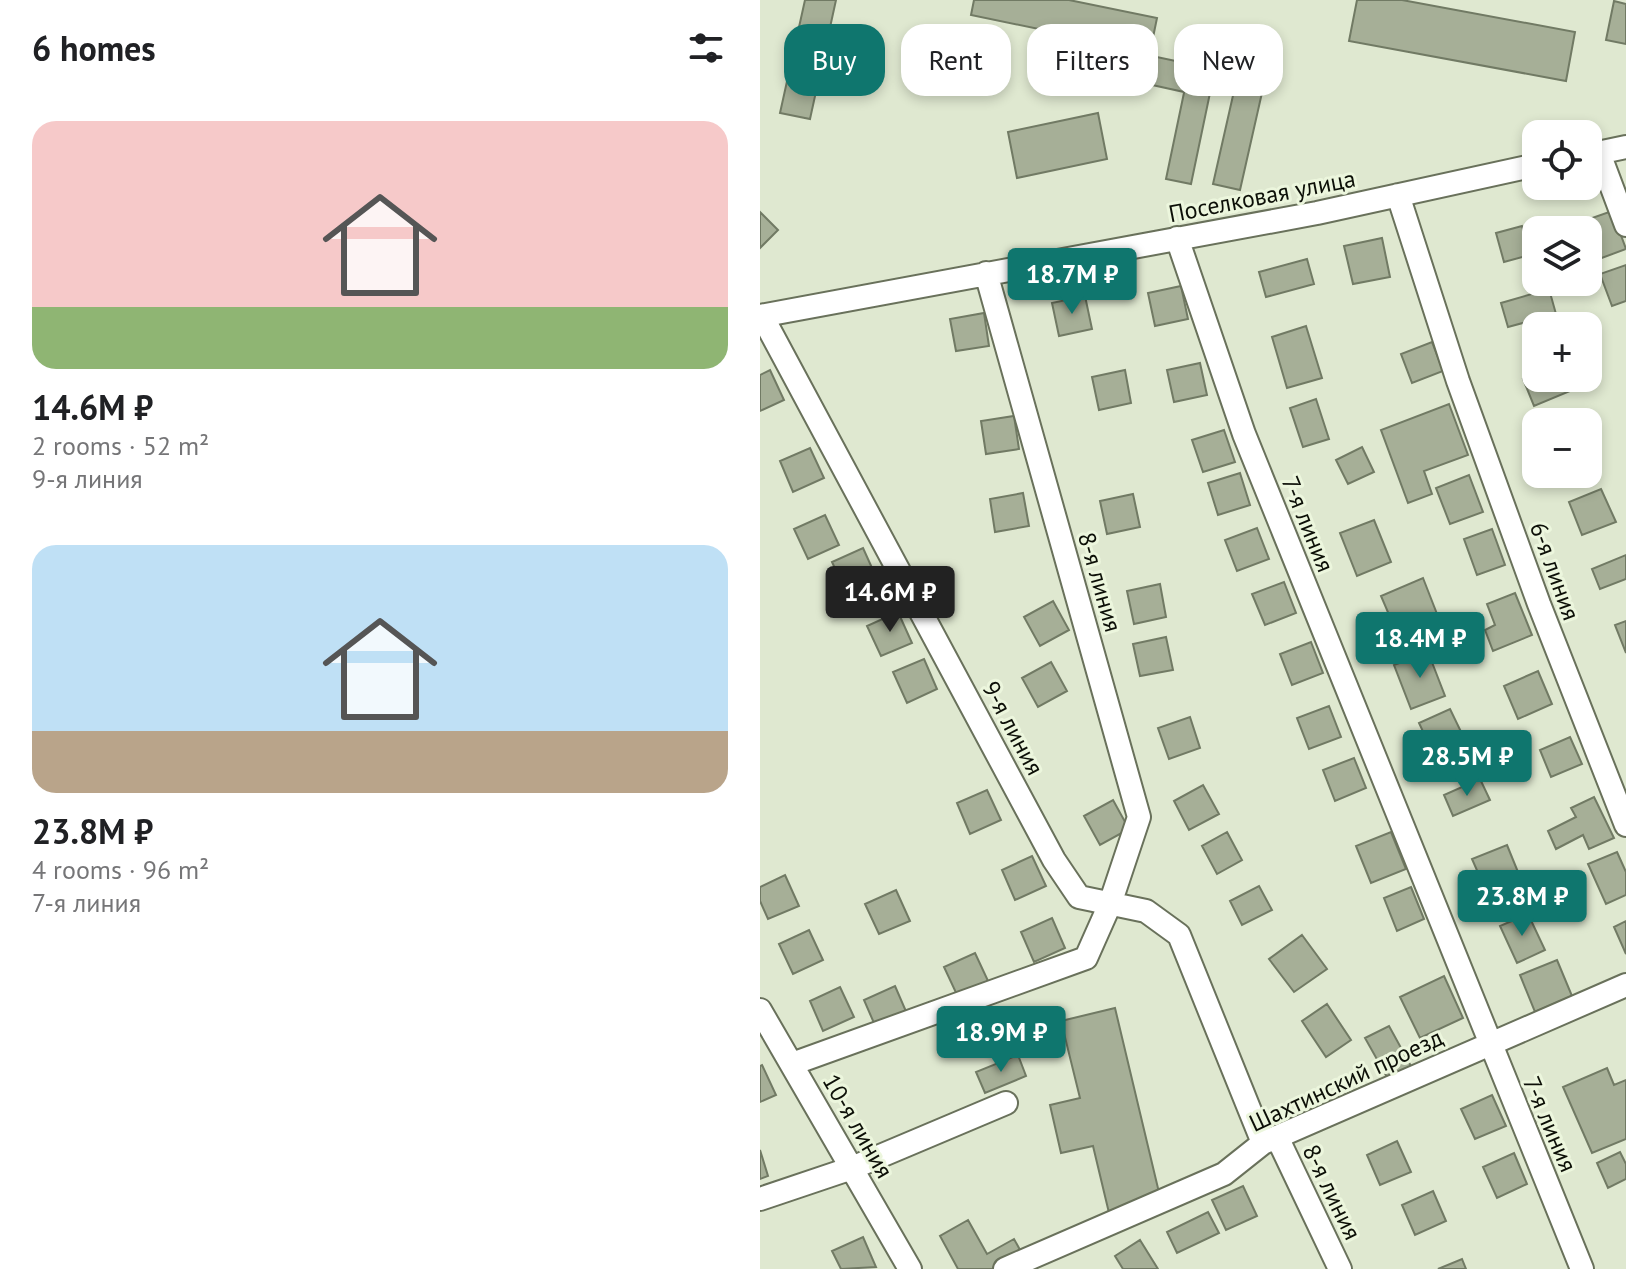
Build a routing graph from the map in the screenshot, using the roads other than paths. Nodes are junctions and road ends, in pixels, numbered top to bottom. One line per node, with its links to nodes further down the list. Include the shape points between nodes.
1 (1626, 147): 2 (street)
2 (1602, 152)
3 (1522, 168): 5 (street, Поселковая улица)
4 (1602, 172): 6 (street)
5 (1398, 195): 7 (street, Поселковая улица); 10 (street, 6-я линия, via 1533,590)
6 (1626, 225)
7 (1177, 238): 8 (street, Поселковая улица); 15 (street, 7-я линия, via 1244,434)
8 (986, 273): 9 (street, Поселковая улица); 11 (street, 8-я линия, via 1139,817)
9 (761, 316): 11 (street, 9-я линия, via 1054,860 1079,897)
10 (1626, 825)
11 (1110, 904): 12 (street, 9-я линия, via 1146,911); 16 (street, 8-я линия, via 1086,958)
12 (1179, 935): 18 (street, 8-я линия)
13 (1626, 985): 15 (street, Шахтинский проезд)
14 (760, 1010): 16 (street, 10-я линия)
15 (1489, 1044): 18 (street, Шахтинский проезд); 24 (street, 7-я линия)
16 (792, 1064): 19 (street, 10-я линия)
17 (1006, 1103): 19 (street)
18 (1270, 1140): 22 (street, Шахтинский проезд, via 1224,1174); 23 (street, 8-я линия)
19 (852, 1168): 20 (street); 21 (street, 10-я линия)
20 (760, 1199)
21 (910, 1269)
22 (1005, 1269)
23 (1340, 1269)
24 (1582, 1269)

